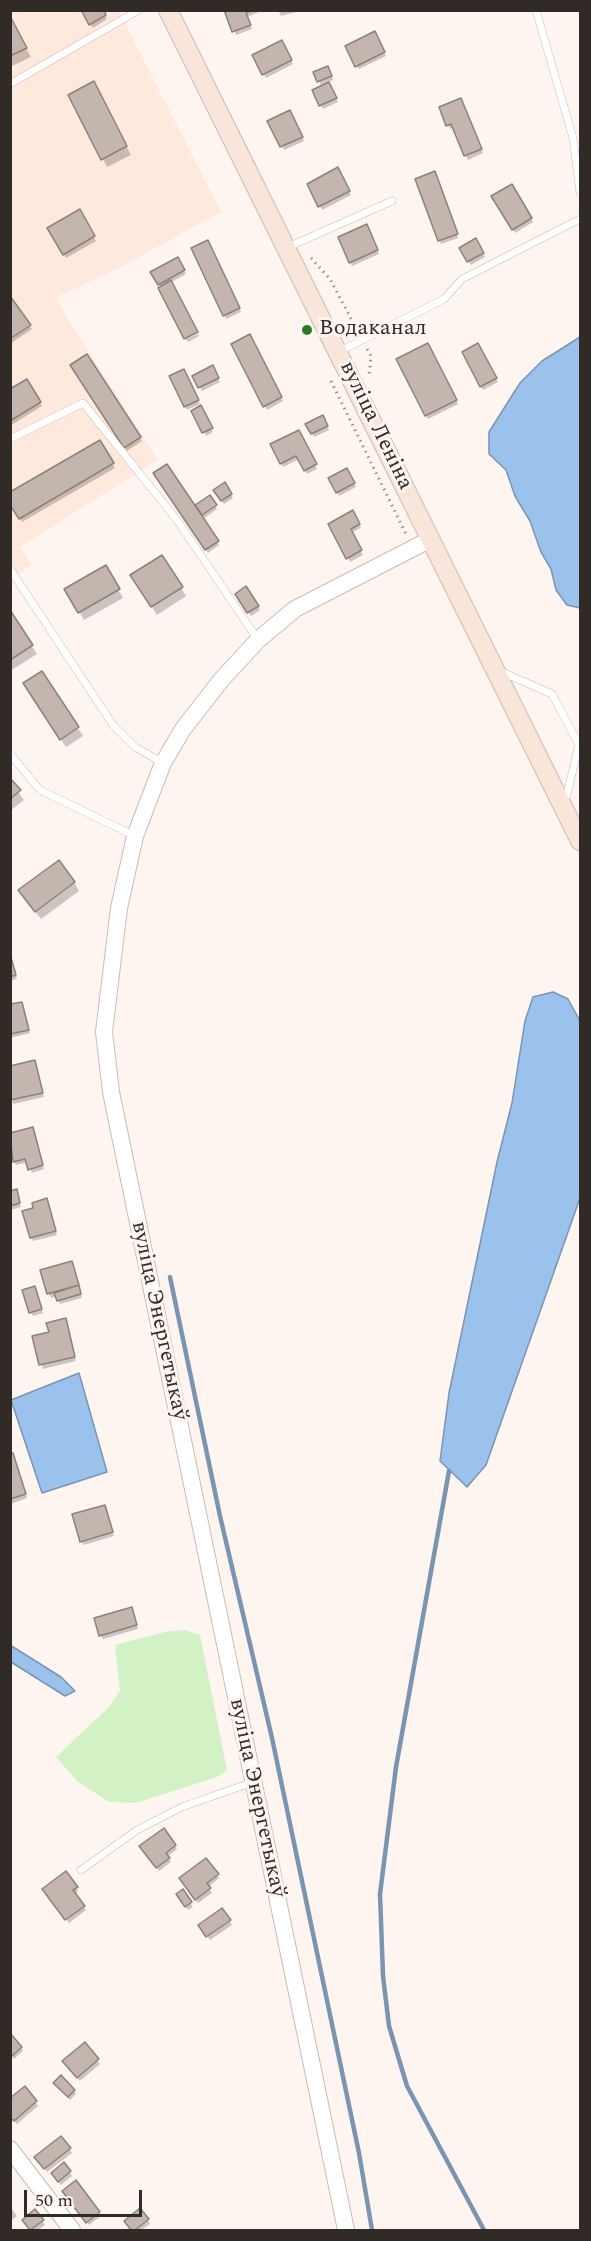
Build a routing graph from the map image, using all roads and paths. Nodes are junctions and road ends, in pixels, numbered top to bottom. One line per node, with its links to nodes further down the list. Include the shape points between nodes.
1 (139, 10): 4 (lane)
2 (168, 10): 8 (main road, вуліца Леніна)
3 (536, 10): 5 (lane, via 573,138)
4 (10, 84)
5 (580, 192)
6 (392, 201): 8 (lane)
7 (580, 219): 9 (lane, via 462,279 444,299)
8 (286, 248): 9 (main road, вуліца Леніна)
9 (338, 352): 11 (main road, вуліца Леніна)
10 (10, 439): 13 (lane, via 83,402 177,520)
11 (431, 539): 13 (street, вуліца Энергетыкаў, via 295,609); 14 (main road, вуліца Леніна)
12 (10, 569): 16 (lane, via 113,725 135,747)
13 (258, 640): 16 (street, вуліца Энергетыкаў, via 183,729)
14 (497, 670): 17 (main road, вуліца Леніна); 17 (lane, via 552,693 579,745)
15 (10, 754): 18 (lane, via 40,790)
16 (163, 763): 18 (street, вуліца Энергетыкаў)
17 (564, 808): 19 (main road, вуліца Леніна)
18 (135, 836): 20 (street, вуліца Энергетыкаў, via 119,908 104,1032 111,1092)
19 (580, 841)
20 (253, 1782): 21 (lane, via 182,1807 137,1830); 24 (street, вуліца Энергетыкаў)
21 (81, 1870)
22 (10, 2148): 23 (street)
23 (72, 2230)
24 (346, 2230)

